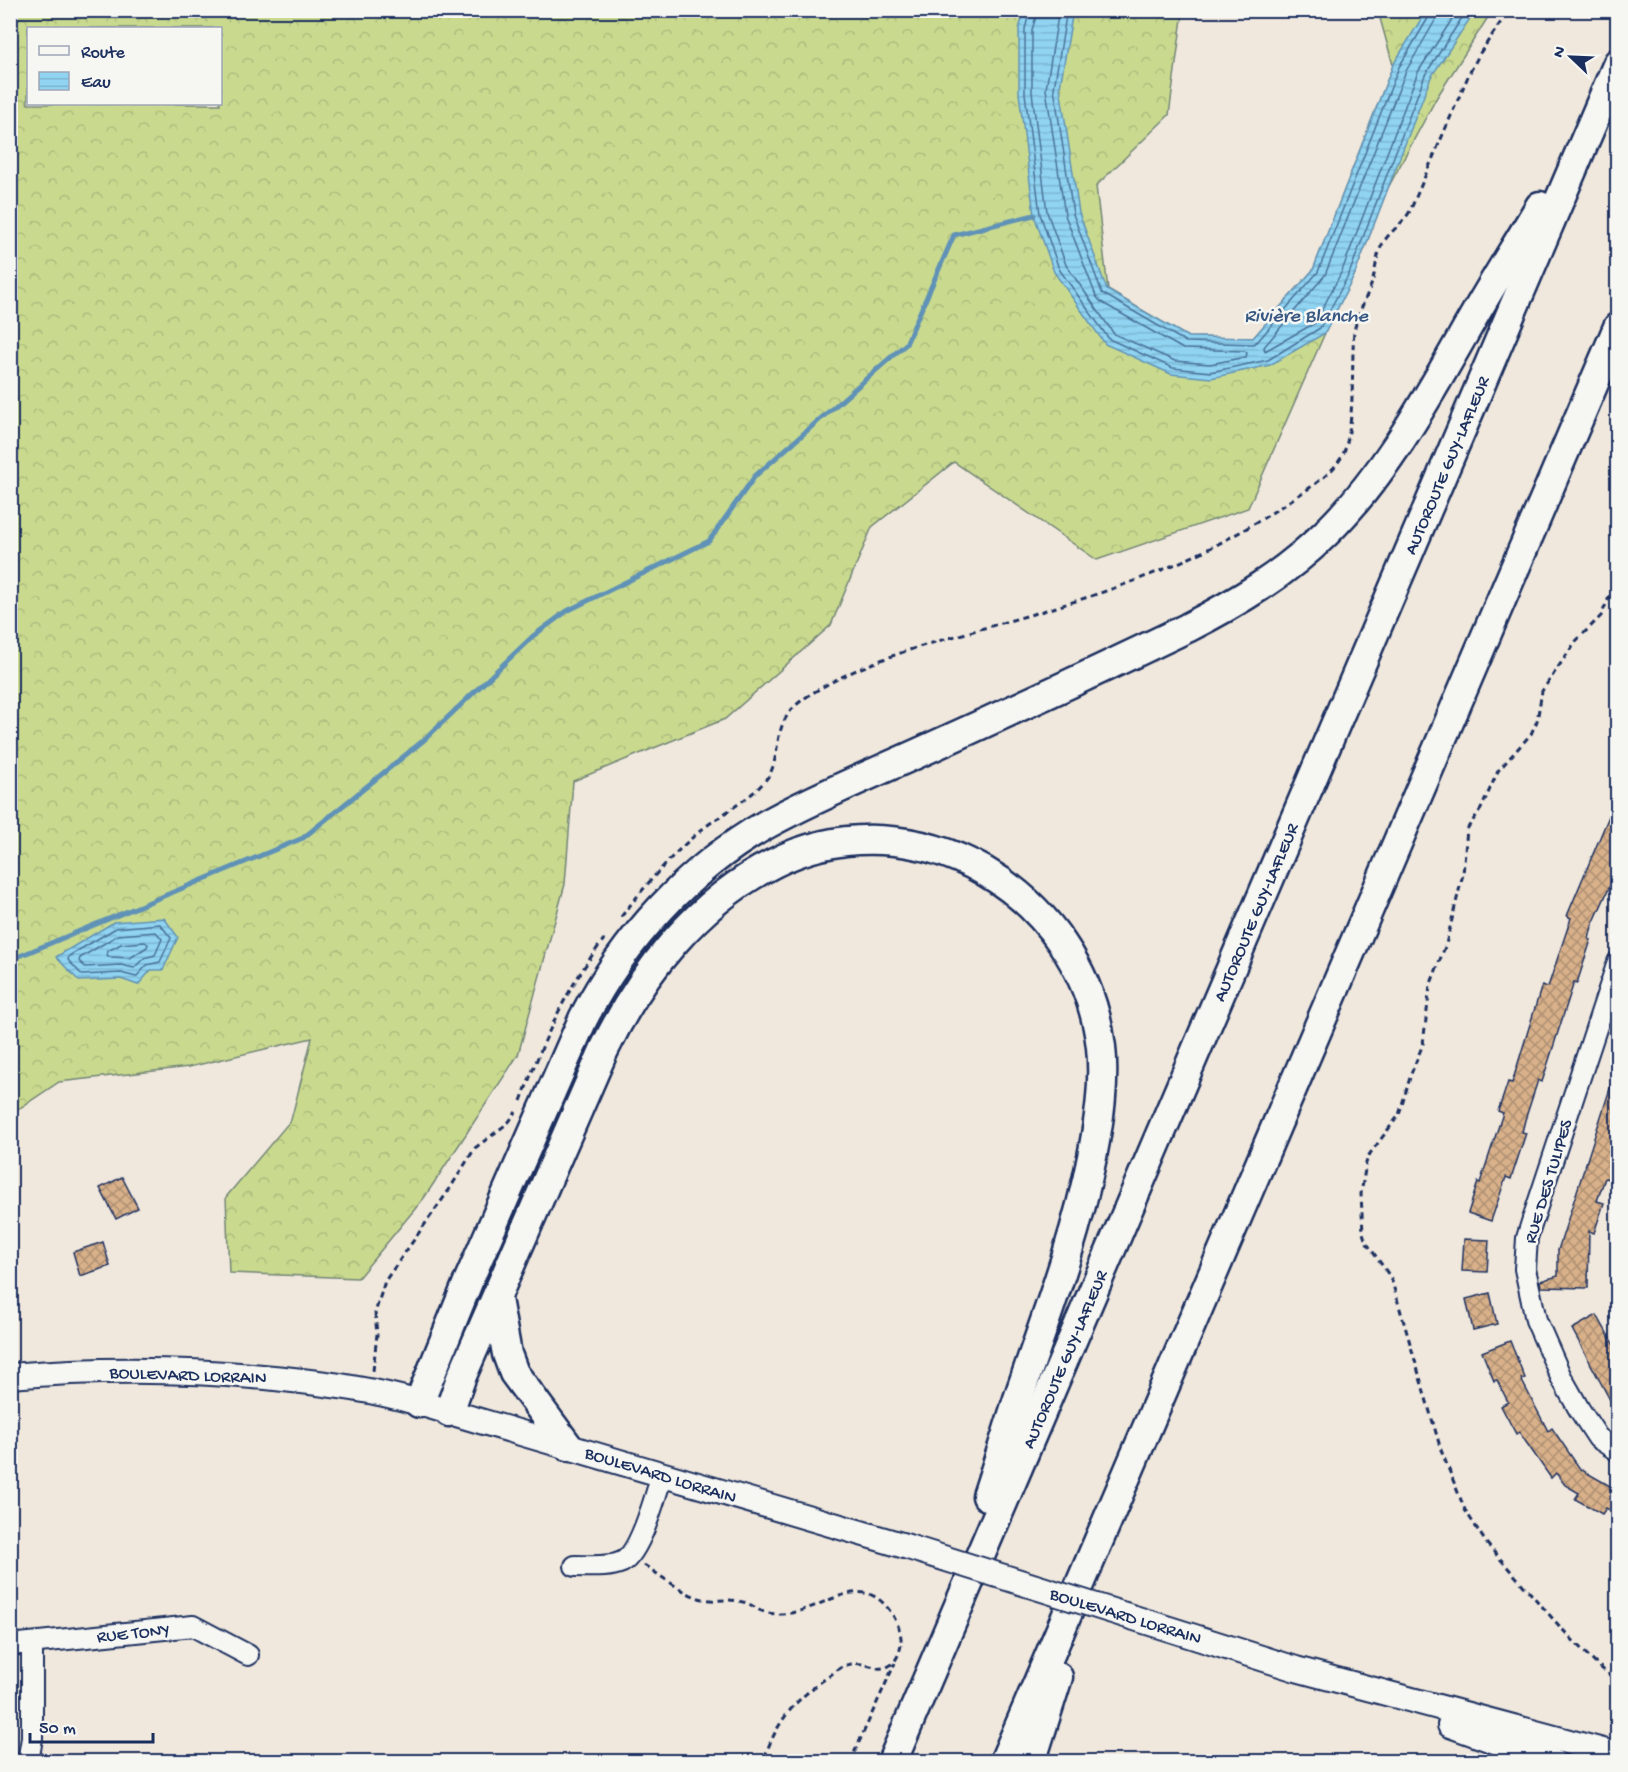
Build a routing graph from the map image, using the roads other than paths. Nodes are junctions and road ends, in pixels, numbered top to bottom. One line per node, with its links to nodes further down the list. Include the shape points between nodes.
1 (1617, 63): 2 (highway, AUTOROUTE GUY-LAFLEUR)
2 (1592, 123): 7 (highway, via 1403,437 1354,502 1295,561 1236,603 1187,628 765,825 710,863 663,906 618,961 583,1019); 17 (highway, AUTOROUTE GUY-LAFLEUR)
3 (1617, 327): 12 (highway)
4 (1617, 963): 10 (street, RUE DES TULIPES, via 1527,1238 1525,1269 1536,1320 1561,1377 1598,1438)
5 (497, 1299): 8 (highway); 9 (highway, via 514,1373); 17 (highway, via 599,1060 626,1008 676,941 733,889 804,851 880,841 910,844 956,858 985,871 1023,898 1057,934 1085,985 1101,1047 1100,1111 1065,1265 1019,1396)
6 (10, 1376): 7 (main road, BOULEVARD LORRAIN, via 98,1371 204,1372 369,1391)
7 (419, 1402): 8 (main road, BOULEVARD LORRAIN)
8 (448, 1412): 9 (main road, BOULEVARD LORRAIN)
9 (568, 1446): 11 (main road, BOULEVARD LORRAIN)
10 (1617, 1451)
11 (662, 1474): 13 (street, via 646,1523 629,1556 616,1564); 18 (main road, BOULEVARD LORRAIN, bridge)
12 (1102, 1532): 22 (highway); 23 (highway)
13 (575, 1566)
14 (32, 1643): 15 (street, RUE TONY); 16 (street, RUE TONY, via 193,1626); 20 (street, via 32,1738)
15 (10, 1645)
16 (248, 1654)
17 (937, 1657): 21 (highway, AUTOROUTE GUY-LAFLEUR)
18 (1296, 1669): 19 (main road, BOULEVARD LORRAIN); 24 (main road, BOULEVARD LORRAIN)
19 (1617, 1755)
20 (28, 1761)
21 (892, 1761)
22 (1004, 1761)
23 (1032, 1761)
24 (1553, 1761)

